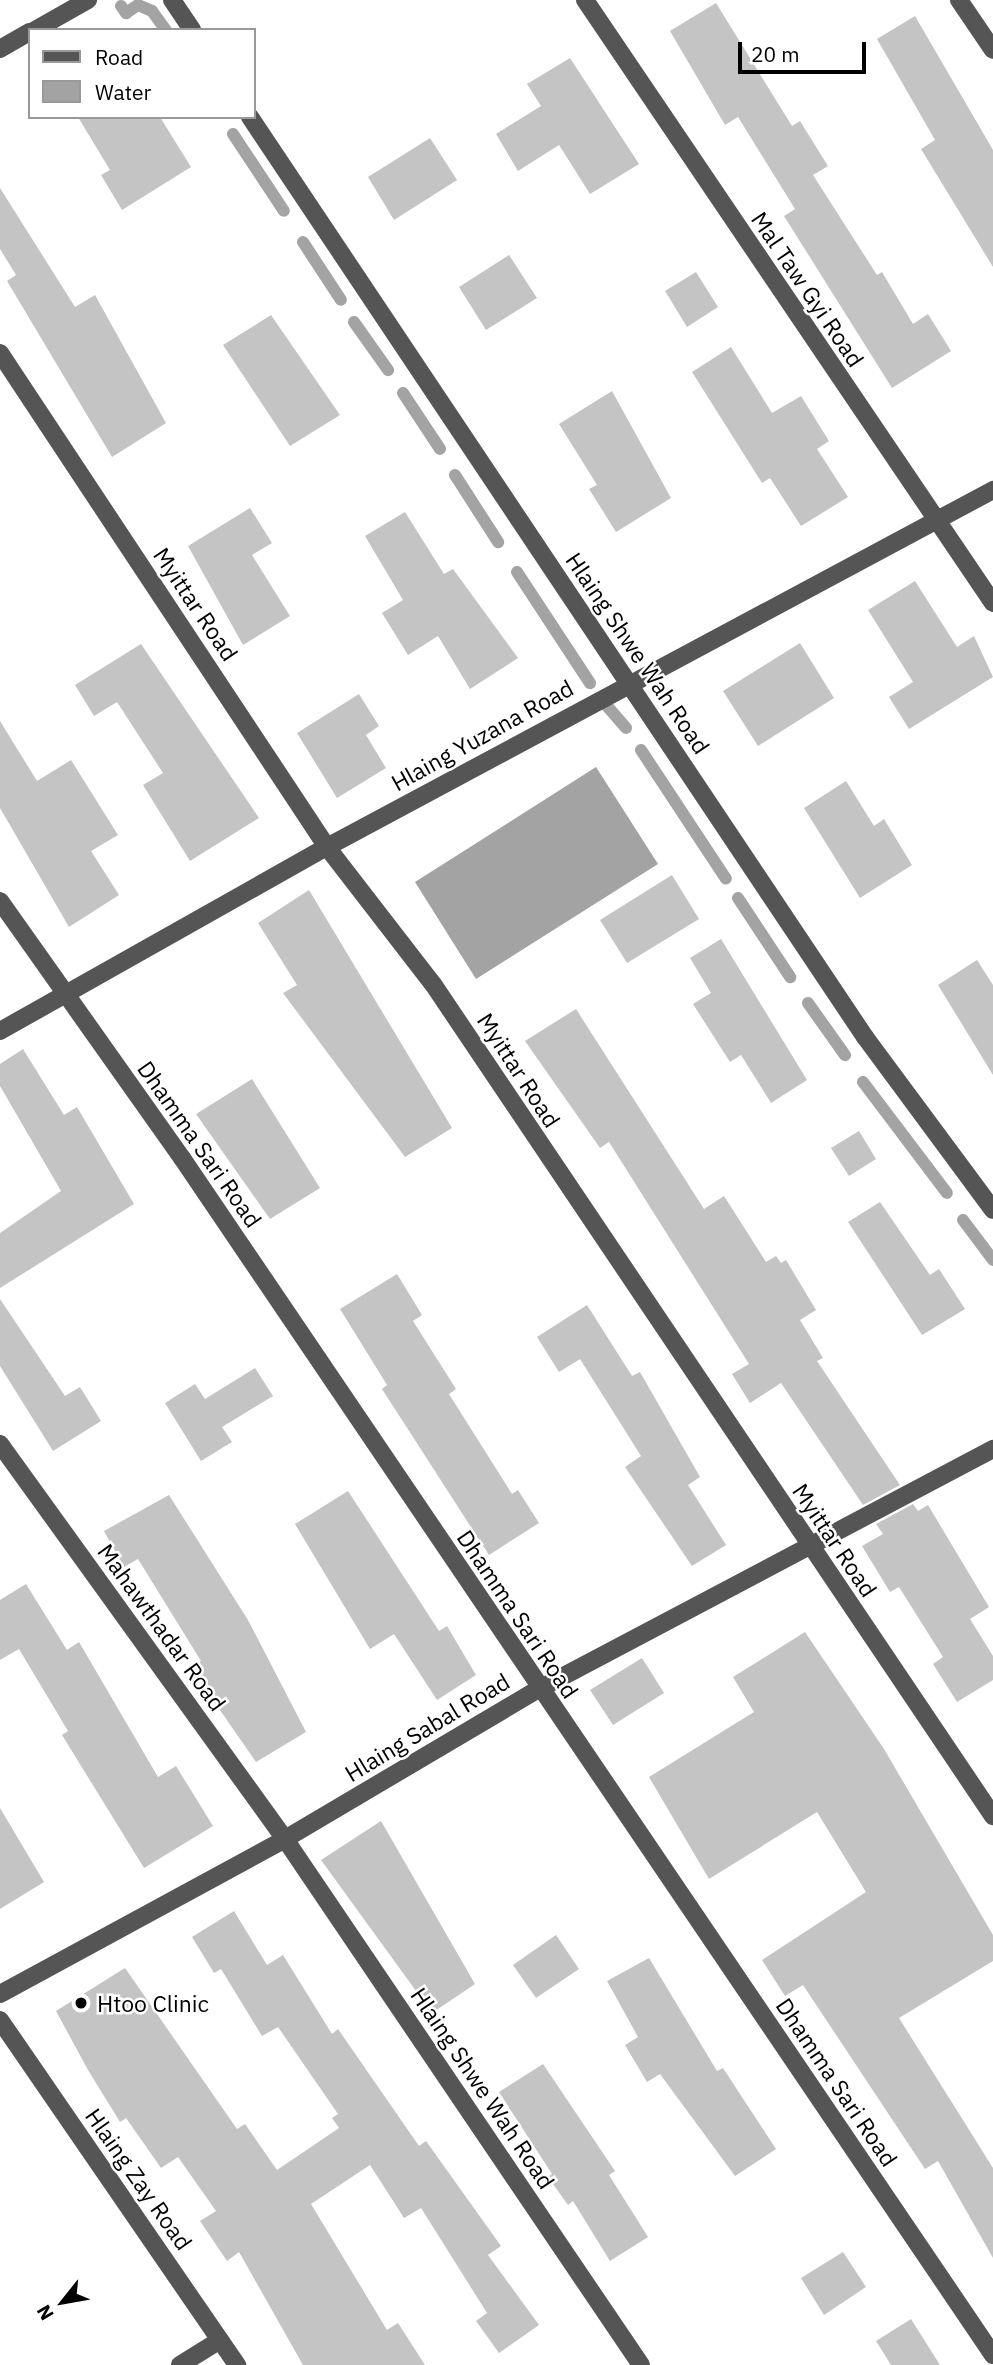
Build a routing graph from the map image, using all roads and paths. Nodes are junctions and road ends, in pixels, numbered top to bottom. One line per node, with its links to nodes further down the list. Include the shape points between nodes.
1 (88, 0): 5 (street)
2 (172, 0): 6 (street)
3 (585, 0): 13 (street, Mal Taw Gyi Road)
4 (959, 0): 9 (street)
5 (38, 28)
6 (190, 28)
7 (28, 33): 8 (street)
8 (0, 49)
9 (993, 50)
10 (251, 119): 15 (street, Hlaing Shwe Wah Road)
11 (0, 354): 16 (street, Myittar Road)
12 (993, 490): 13 (street, Hlaing Yuzana Road)
13 (936, 522): 14 (street, Mal Taw Gyi Road); 15 (street, Hlaing Yuzana Road)
14 (993, 603)
15 (629, 683): 16 (street, Hlaing Yuzana Road); 20 (street, Hlaing Shwe Wah Road, via 865,1037)
16 (327, 847): 18 (street, Hlaing Yuzana Road); 23 (street, Myittar Road, via 433,984)
17 (0, 901): 18 (street, Dhamma Sari Road)
18 (65, 996): 19 (street, Hlaing Yuzana Road); 24 (street, Dhamma Sari Road, via 182,1158)
19 (0, 1031)
20 (993, 1210)
21 (0, 1444): 26 (street, Mahawthadar Road)
22 (993, 1448): 23 (street, Hlaing Sabal Road)
23 (809, 1545): 24 (street, Hlaing Sabal Road); 25 (street, Myittar Road)
24 (538, 1689): 26 (street, Hlaing Sabal Road); 30 (street, Dhamma Sari Road)
25 (993, 1816)
26 (285, 1839): 27 (street, Hlaing Sabal Road); 33 (street, Hlaing Shwe Wah Road)
27 (0, 1994)
28 (0, 2020): 29 (street, Hlaing Zay Road)
29 (220, 2340): 31 (street); 32 (street, Hlaing Zay Road)
30 (993, 2355)
31 (180, 2365)
32 (237, 2365)
33 (641, 2365)

